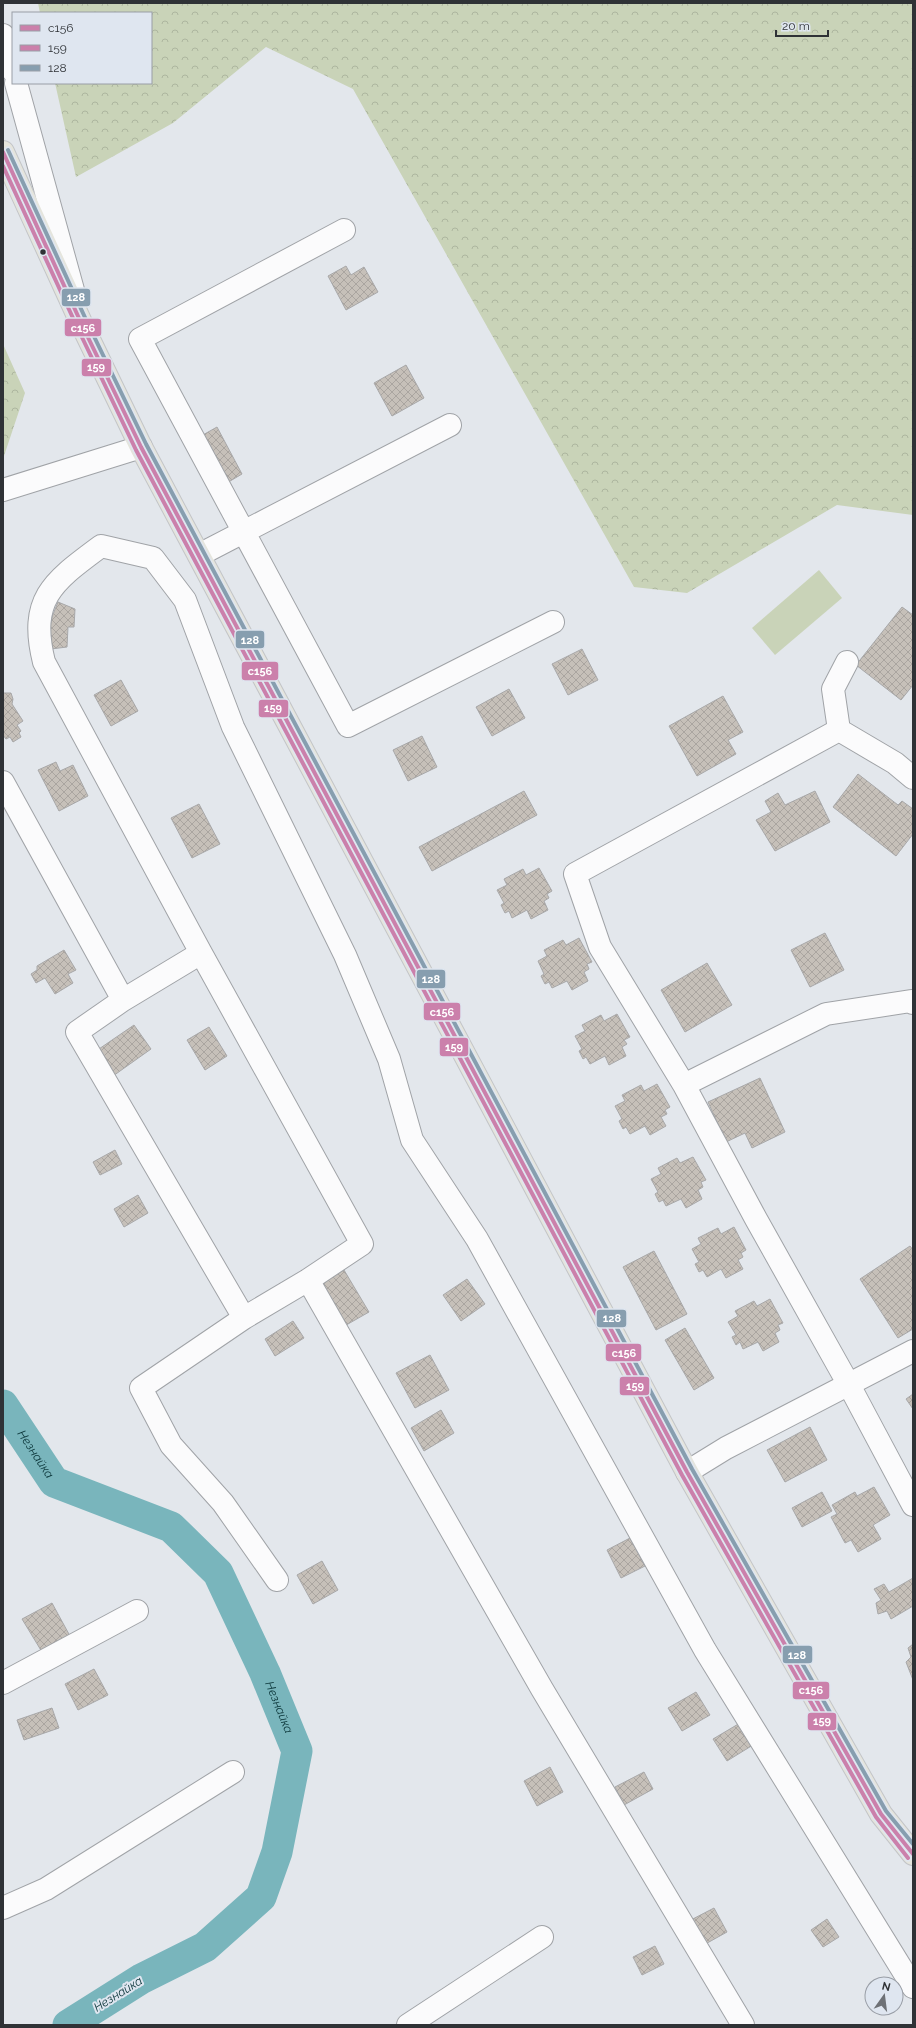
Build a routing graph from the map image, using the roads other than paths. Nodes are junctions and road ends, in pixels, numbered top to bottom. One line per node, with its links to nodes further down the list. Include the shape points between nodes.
1 (3, 35): 2 (street)
2 (12, 67)
3 (16, 84): 6 (street)
4 (3, 152): 6 (main road)
5 (344, 230): 10 (street, via 140,339)
6 (83, 327): 8 (main road)
7 (450, 425): 10 (street)
8 (141, 446): 9 (street); 11 (main road)
9 (3, 490)
10 (244, 532): 11 (street); 12 (street, via 348,726)
11 (199, 555): 25 (main road)
12 (553, 622)
13 (847, 662): 14 (street, via 833,689)
14 (839, 730): 15 (street); 20 (street, via 575,874 600,946)
15 (913, 778)
16 (3, 782): 18 (street)
17 (201, 952): 18 (street); 21 (street, via 362,1244); 34 (street, via 44,662 39,640 44,599 62,574 100,546 153,558 185,600 233,727 345,955 386,1052 412,1140 477,1239 705,1650)
18 (123, 1000): 22 (street, via 77,1032)
19 (913, 1003): 20 (street, via 911,1001 826,1014)
20 (684, 1085): 24 (street)
21 (308, 1280): 22 (street); 36 (street, via 542,1689)
22 (244, 1318): 27 (street, via 141,1388 171,1445 223,1503)
23 (913, 1351): 24 (street)
24 (849, 1385): 25 (street, via 726,1448); 26 (street)
25 (687, 1472): 31 (main road, via 881,1814)
26 (913, 1505)
27 (277, 1580)
28 (137, 1611): 29 (street)
29 (3, 1682)
30 (233, 1772): 32 (street, via 46,1889)
31 (913, 1854)
32 (3, 1908)
33 (542, 1937): 35 (street)
34 (913, 1987)
35 (408, 2025)
36 (743, 2025)

